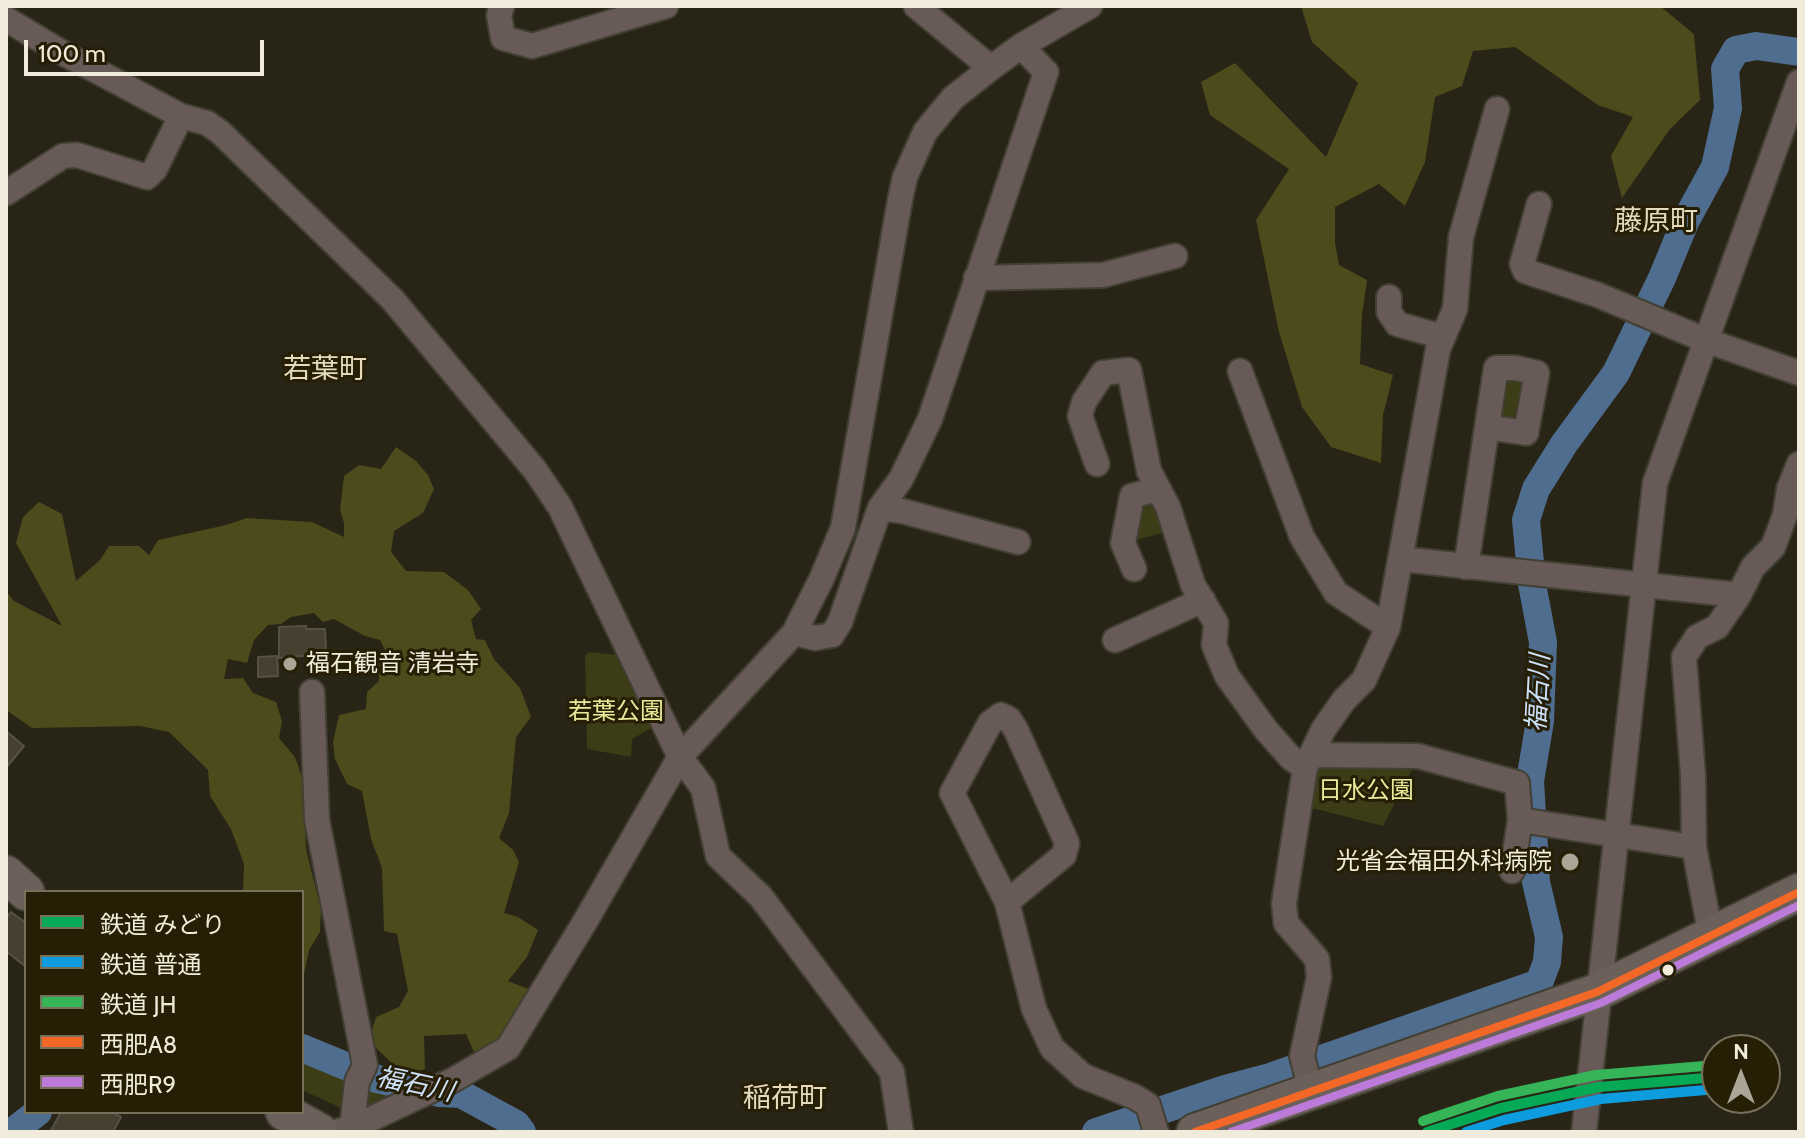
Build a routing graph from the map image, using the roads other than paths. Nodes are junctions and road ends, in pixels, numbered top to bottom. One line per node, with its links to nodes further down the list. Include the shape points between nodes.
1 (502, 6): 2 (street, via 503,38 532,46)
2 (666, 6)
3 (916, 6): 7 (street)
4 (1090, 6): 6 (street)
5 (6, 19): 10 (street)
6 (1021, 46): 7 (street); 14 (street, via 1046,72)
7 (991, 68): 34 (street, via 953,98 925,132 905,177 843,528)
8 (1799, 82): 17 (street)
9 (1497, 109): 16 (street, via 1461,237 1455,309)
10 (181, 116): 11 (street, via 147,177 77,155 63,156); 37 (street, via 220,132 392,299 535,470 560,507)
11 (6, 193)
12 (1539, 204): 17 (street, via 1522,264 1525,271)
13 (1175, 256): 14 (street, via 1103,275)
14 (976, 278): 24 (street, via 930,419 901,479)
15 (1389, 297): 16 (street, via 1389,312 1397,324)
16 (1443, 337): 27 (street)
17 (1705, 340): 19 (street); 30 (street, via 1655,483)
18 (1240, 371): 33 (street, via 1302,537 1336,593)
19 (1799, 373)
20 (1487, 427): 28 (street)
21 (1097, 464): 23 (street, via 1080,416 1084,402 1103,373 1129,370 1149,471)
22 (1799, 464): 25 (street, via 1789,489)
23 (1158, 489): 29 (street, via 1132,496 1125,519 1123,543); 32 (street)
24 (880, 508): 26 (street); 34 (street, via 832,635)
25 (1792, 526): 31 (street, via 1753,567)
26 (1018, 542)
27 (1400, 559): 28 (street); 33 (street)
28 (1466, 567): 30 (street)
29 (1134, 569)
30 (1644, 586): 31 (street); 40 (street)
31 (1739, 595): 41 (street, via 1717,627 1697,637 1684,657)
32 (1203, 600): 35 (street); 38 (street, via 1216,623 1214,645 1227,676 1291,758)
33 (1388, 627): 38 (street, via 1364,680 1323,730)
34 (794, 633): 37 (street)
35 (1115, 640)
36 (312, 692): 53 (street, via 317,820 361,1074)
37 (680, 757): 53 (street, via 508,1048 453,1080); 54 (street, via 703,788 718,856 761,897 892,1072)
38 (1308, 762): 39 (street, via 1418,756 1517,783); 49 (street, via 1284,903 1286,923 1317,959)
39 (1527, 821): 40 (street); 42 (street)
40 (1618, 833): 41 (street); 48 (street)
41 (1694, 847): 47 (street)
42 (1512, 871)
43 (6, 874): 44 (highway)
44 (24, 890)
45 (1799, 892): 47 (highway)
46 (1007, 902): 46 (street, via 952,793 990,723 1001,715 1016,730 1067,843 1064,855); 51 (street, via 1034,1009 1052,1048 1083,1076 1135,1097)
47 (1711, 936): 48 (highway)
48 (1597, 992): 49 (highway); 52 (street)
49 (1306, 1072): 55 (highway)
50 (289, 1114): 53 (highway)
51 (1152, 1121)
52 (1585, 1123)
53 (336, 1131)
54 (901, 1132)
55 (1195, 1132)

